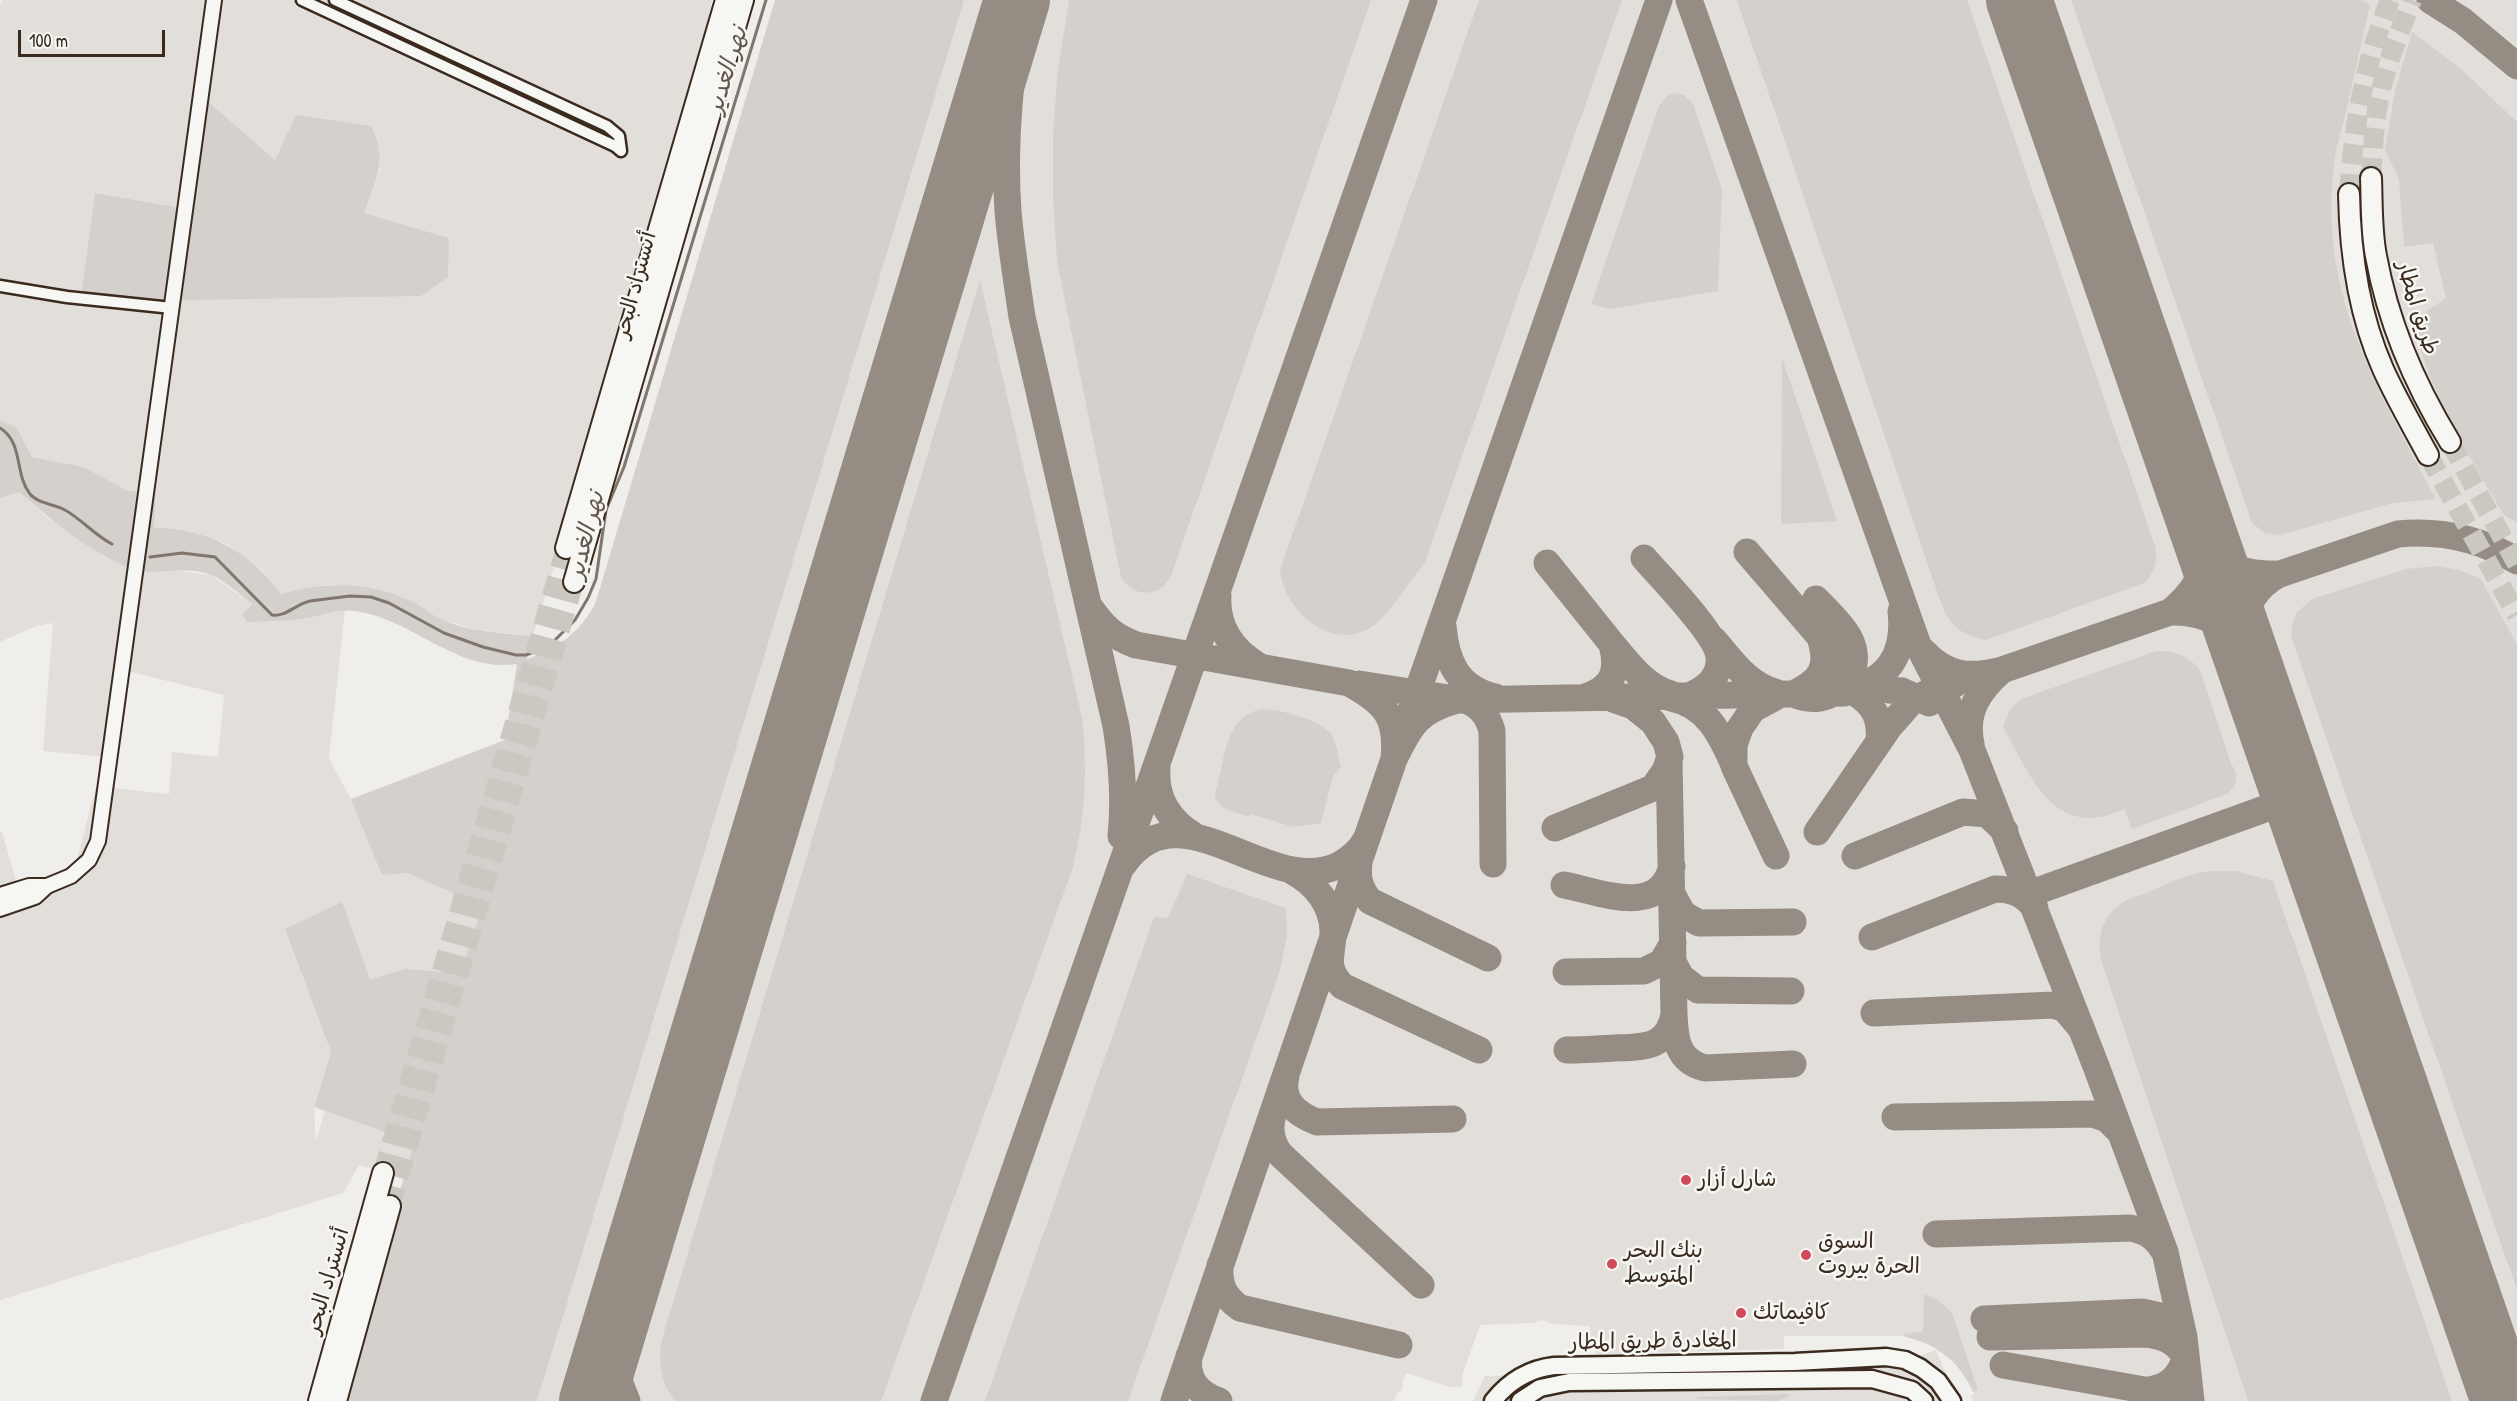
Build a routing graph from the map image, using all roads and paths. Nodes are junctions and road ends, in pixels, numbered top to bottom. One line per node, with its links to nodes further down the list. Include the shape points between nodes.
1 (214, 0): 15 (street)
2 (302, 0): 7 (street)
3 (335, 0): 6 (street)
4 (726, 0): 18 (highway, أتستراد البحر)
5 (743, 0): 19 (highway, أتستراد البحر)
6 (387, 24): 7 (street); 8 (street)
7 (380, 37): 10 (street)
8 (531, 91): 9 (street); 10 (street)
9 (549, 100): 11 (street); 11 (street, via 616,132 621,151)
10 (524, 104): 11 (street)
11 (542, 112)
12 (2371, 178): 16 (highway, طريق المطار, via 2376,254 2385,298 2418,385)
13 (2349, 194): 17 (highway, via 2358,285 2366,322 2383,368)
14 (0, 285): 15 (street, via 67,297)
15 (172, 308): 20 (street, via 98,841 79,870)
16 (2450, 442)
17 (2428, 455)
18 (566, 548)
19 (574, 582)
20 (47, 886): 21 (street, via 29,886); 22 (street, via 35,897)
21 (0, 895)
22 (0, 909)
23 (383, 1173): 25 (highway, أتستراد البحر)
24 (390, 1206): 26 (highway, أتستراد البحر)
25 (319, 1401)
26 (336, 1401)
27 (1493, 1401): 30 (main road, المغادرة طريق المطار, via 1513,1380 1554,1366 1886,1357 1922,1368 1938,1381)
28 (1520, 1401): 29 (main road, via 1540,1389 1569,1382 1872,1379 1912,1390)
29 (1924, 1401)
30 (1952, 1401)

